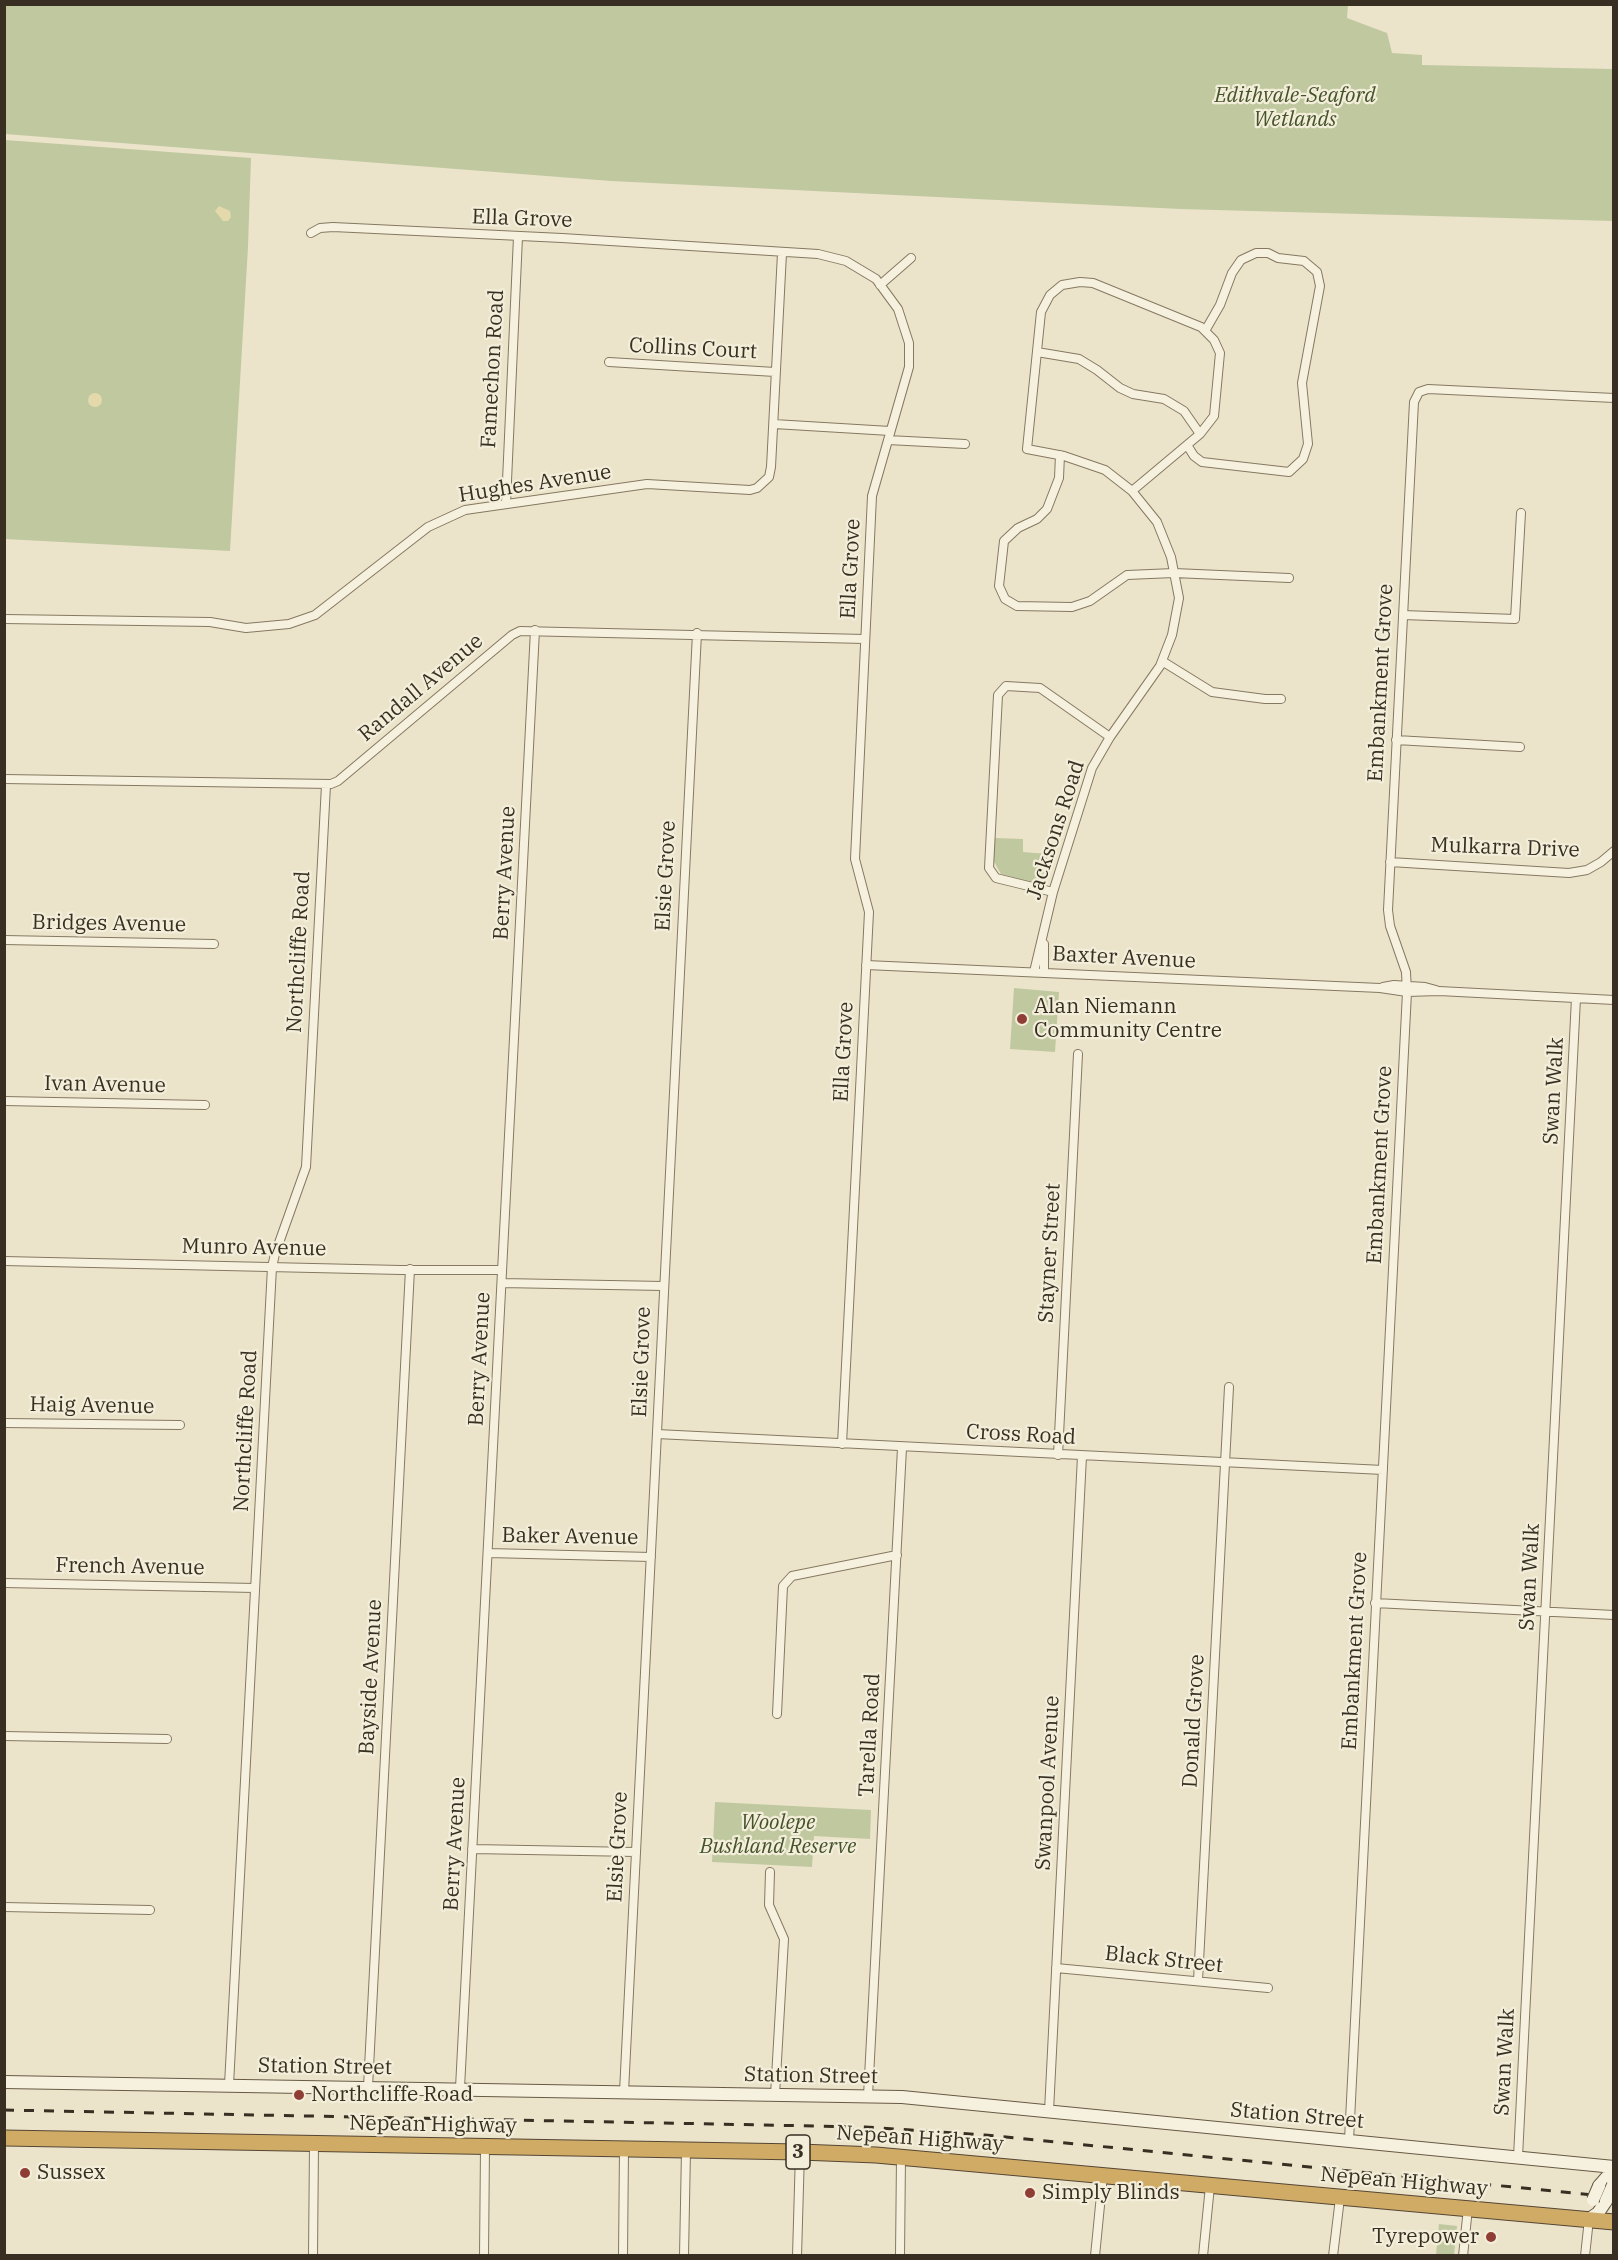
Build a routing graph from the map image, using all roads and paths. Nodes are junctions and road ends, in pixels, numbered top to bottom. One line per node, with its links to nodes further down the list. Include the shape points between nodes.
1 (311, 233): 2 (street, Ella Grove, via 333,227)
2 (518, 237): 3 (street, Ella Grove); 20 (street, Famechon Road)
3 (782, 253): 5 (street, Ella Grove, via 818,254 846,261); 9 (street, Hughes Avenue)
4 (911, 258): 5 (street)
5 (880, 285): 15 (street, Ella Grove, via 898,309 909,343 909,367)
6 (1205, 331): 7 (street, via 1096,284 1075,282 1059,287 1046,300); 14 (street, via 1220,353 1214,416); 17 (street, via 1241,260 1256,253 1268,253 1304,261 1317,272 1320,286 1302,382 1308,444 1303,459 1289,472 1202,462)
7 (1036, 352): 14 (street, via 1079,359 1132,394 1164,399 1184,411); 18 (street, Jacksons Road, via 1027,449)
8 (609, 362): 9 (street, Collins Court)
9 (775, 372): 13 (street, Hughes Avenue)
10 (1411, 385): 11 (street)
11 (1419, 392): 12 (street, via 1428,389); 24 (street, Embankment Grove, via 1414,402)
12 (1614, 398)
13 (774, 424): 15 (street); 20 (street, Hughes Avenue, via 769,477 750,490 647,484)
14 (1200, 434): 17 (street)
15 (889, 435): 16 (street); 28 (street, Ella Grove, via 872,496)
16 (965, 444)
17 (1187, 445): 19 (street)
18 (1060, 455): 19 (street, Jacksons Road, via 1105,470); 22 (street, via 1059,478 1047,509 1004,541 999,586 1005,599 1017,606 1072,607 1090,602 1127,574)
19 (1132, 491): 22 (street, Jacksons Road, via 1157,522)
20 (506, 503): 25 (street, Hughes Avenue, via 465,510 428,528 323,609 297,623 246,628 210,622)
21 (1521, 513): 24 (street, via 1515,619)
22 (1174, 573): 23 (street); 29 (street, Jacksons Road, via 1179,598)
23 (1288, 578)
24 (1403, 615): 32 (street, Embankment Grove)
25 (4, 619)
26 (535, 630): 27 (street, Randall Avenue); 35 (street, Randall Avenue, via 515,633 338,781); 52 (street, Berry Avenue)
27 (697, 633): 28 (street, Randall Avenue); 54 (street, Elsie Grove)
28 (866, 639): 41 (street, Ella Grove, via 855,859 869,912)
29 (1162, 661): 30 (street, via 1212,692); 31 (street, Jacksons Road)
30 (1281, 699)
31 (1110, 737): 38 (street, Jacksons Road, via 1092,768); 38 (street, via 1040,688 1006,686 998,695 989,868 996,878)
32 (1396, 740): 33 (street); 37 (street, Embankment Grove)
33 (1521, 747)
34 (4, 779): 35 (street)
35 (326, 785): 50 (street, Northcliffe Road, via 306,1167)
36 (1614, 851): 37 (street, Mulkarra Drive, via 1587,870 1569,873)
37 (1390, 862): 43 (street, Embankment Grove, via 1390,926 1406,972)
38 (1053, 892): 42 (street, Jacksons Road)
39 (4, 940): 40 (street, Bridges Avenue)
40 (214, 944)
41 (866, 965): 42 (street, Baxter Avenue); 59 (street, Ella Grove)
42 (1039, 972): 43 (street, Baxter Avenue)
43 (1407, 989): 44 (street, Baxter Avenue); 64 (street, Embankment Grove)
44 (1576, 998): 45 (street, Baxter Avenue); 71 (street, Swan Walk)
45 (1614, 1000)
46 (1078, 1054): 61 (street, Stayner Street)
47 (4, 1101): 48 (street, Ivan Avenue)
48 (205, 1105)
49 (4, 1261): 50 (street, Munro Avenue)
50 (273, 1267): 51 (street, Munro Avenue); 69 (street, Northcliffe Road)
51 (410, 1269): 52 (street, Munro Avenue); 86 (street, Bayside Avenue)
52 (502, 1270): 53 (street, Berry Avenue)
53 (502, 1283): 54 (street); 65 (street, Berry Avenue)
54 (663, 1286): 58 (street, Elsie Grove)
55 (1229, 1387): 63 (street, Donald Grove)
56 (4, 1423): 57 (street, Haig Avenue)
57 (180, 1425)
58 (657, 1434): 59 (street, Cross Road); 67 (street, Elsie Grove)
59 (842, 1444): 60 (street, Cross Road)
60 (902, 1448): 61 (street, Cross Road); 66 (street, Tarella Road)
61 (1058, 1455): 62 (street, Cross Road)
62 (1082, 1456): 63 (street, Cross Road); 81 (street, Swanpool Avenue)
63 (1225, 1463): 64 (street, Cross Road); 82 (street, Donald Grove)
64 (1383, 1470): 70 (street, Embankment Grove)
65 (488, 1553): 67 (street, Baker Avenue); 76 (street, Berry Avenue)
66 (897, 1555): 73 (street, via 792,1576 783,1586); 90 (street, Tarella Road)
67 (651, 1557): 77 (street, Elsie Grove)
68 (4, 1583): 69 (street, French Avenue)
69 (255, 1588): 85 (street, Northcliffe Road)
70 (1375, 1603): 71 (street); 93 (street, Embankment Grove)
71 (1546, 1612): 72 (street); 100 (street, Swan Walk)
72 (1614, 1615)
73 (777, 1714)
74 (4, 1736): 75 (street)
75 (167, 1739)
76 (472, 1849): 77 (street); 87 (street, Berry Avenue)
77 (636, 1852): 88 (street, Elsie Grove)
78 (770, 1872): 89 (street, via 769,1905 784,1939)
79 (4, 1907): 80 (street)
80 (150, 1910)
81 (1056, 1968): 82 (street, Black Street); 91 (street, Swanpool Avenue)
82 (1198, 1981): 83 (street, Black Street)
83 (1268, 1988)
84 (4, 2082): 85 (street, Station Street)
85 (229, 2085): 86 (street, Station Street)
86 (368, 2087): 87 (street, Station Street)
87 (460, 2088): 88 (street, Station Street)
88 (624, 2092): 89 (street, Station Street)
89 (776, 2095): 90 (street, Station Street)
90 (868, 2096): 91 (street, Station Street)
91 (1049, 2111): 93 (street, Station Street)
92 (4, 2138): 94 (highway, Nepean Highway / 3)
93 (1349, 2140): 100 (street, Station Street)
94 (314, 2144): 95 (highway, Nepean Highway / 3); 110 (street)
95 (485, 2147): 96 (highway, Nepean Highway / 3); 111 (street)
96 (624, 2149): 97 (highway, Nepean Highway / 3); 112 (street)
97 (687, 2150): 98 (highway, Nepean Highway / 3); 113 (street)
98 (800, 2152): 99 (highway, Nepean Highway / 3); 114 (street)
99 (901, 2157): 102 (highway, Nepean Highway / 3); 115 (street)
100 (1518, 2157): 101 (street, Station Street)
101 (1614, 2168): 106 (street, bridge, via 1599,2186)
102 (1103, 2175): 104 (highway, Nepean Highway / 3); 116 (street)
103 (1613, 2183): 106 (street, bridge)
104 (1210, 2186): 105 (highway, Nepean Highway / 3); 117 (street)
105 (1340, 2198): 107 (highway, Nepean Highway / 3); 118 (street)
106 (1599, 2200): 108 (street, via 1598,2213)
107 (1468, 2208): 108 (highway, Nepean Highway / 3); 119 (street)
108 (1589, 2219): 109 (highway, Nepean Highway / 3); 120 (street)
109 (1614, 2222)
110 (313, 2256)
111 (484, 2256)
112 (623, 2256)
113 (684, 2256)
114 (797, 2256)
115 (900, 2256)
116 (1095, 2256)
117 (1203, 2256)
118 (1333, 2256)
119 (1463, 2256)
120 (1585, 2256)

